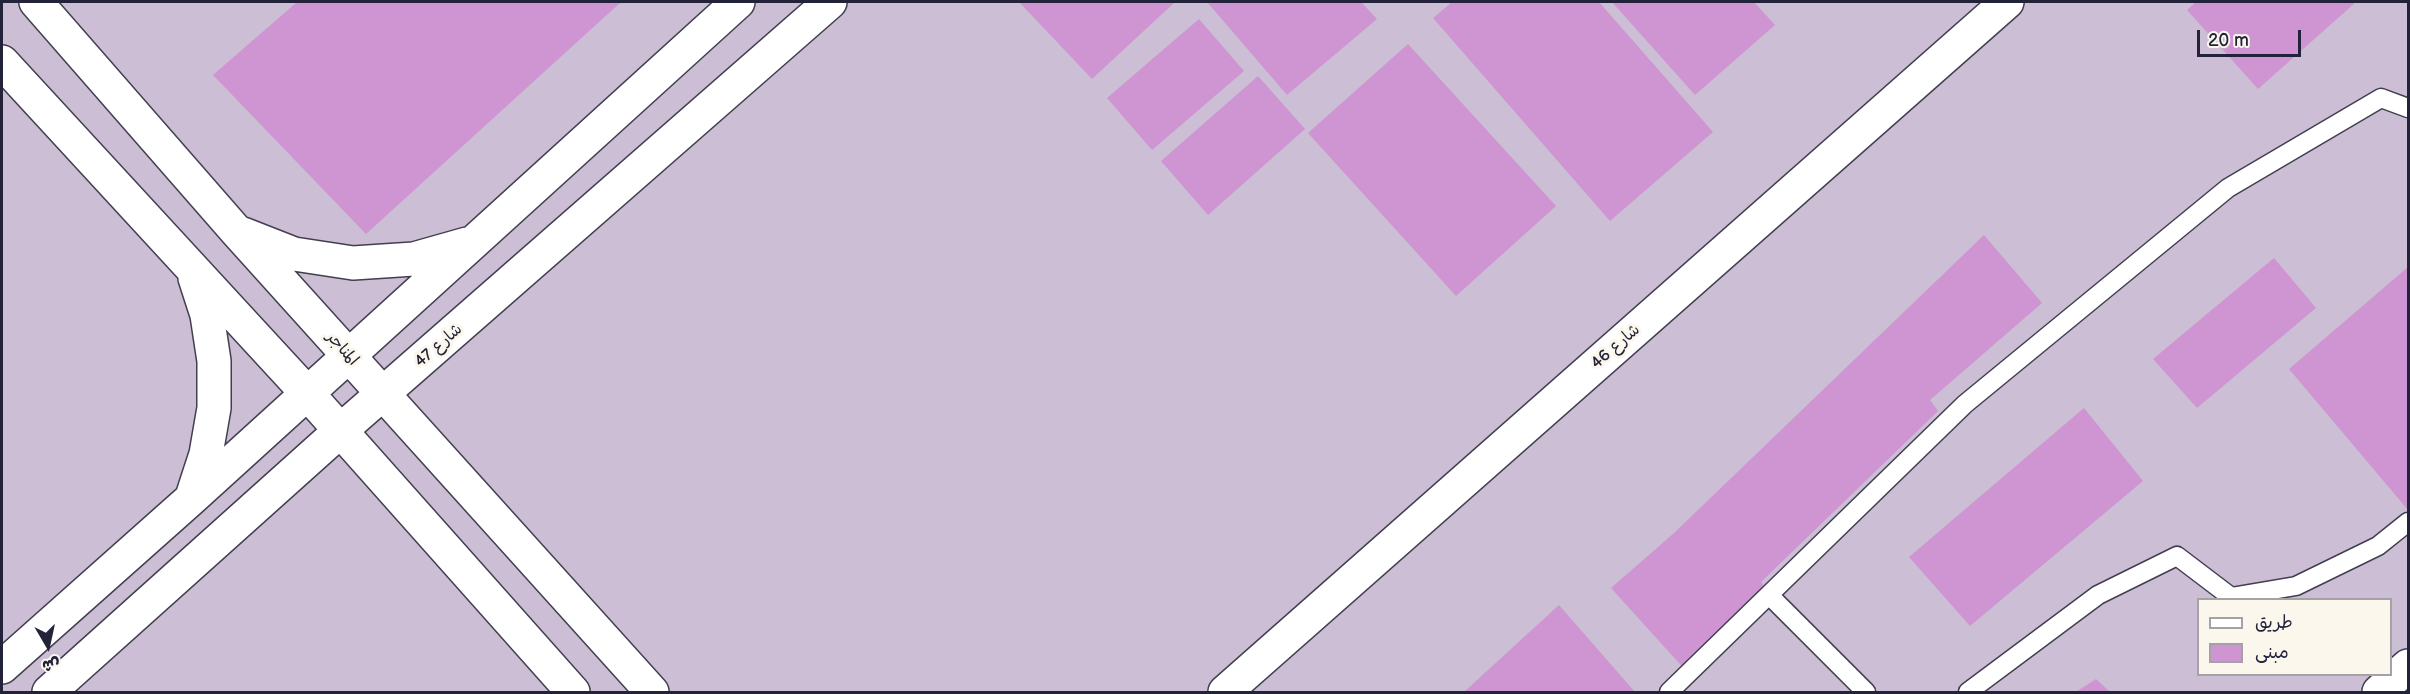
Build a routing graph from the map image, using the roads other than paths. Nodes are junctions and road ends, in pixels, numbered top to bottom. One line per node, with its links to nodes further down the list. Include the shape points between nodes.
1 (36, 2): 7 (street, المناجر)
2 (738, 2): 8 (street)
3 (830, 2): 12 (street, شارع 47)
4 (2007, 2): 22 (street, شارع 46)
5 (2, 62): 9 (street)
6 (2409, 108): 16 (lane, via 2381,98 2228,188 1965,404)
7 (237, 232): 8 (street, via 294,254 353,263 414,259); 10 (street, المناجر)
8 (471, 243): 10 (street)
9 (193, 270): 11 (street); 14 (street, via 207,315 214,362 214,408 206,454)
10 (348, 356): 11 (street); 12 (street, المناجر)
11 (307, 393): 13 (street); 14 (street)
12 (383, 395): 13 (street, شارع 47); 21 (street, المناجر)
13 (340, 431): 19 (street, شارع 47); 20 (street)
14 (191, 499): 18 (street)
15 (2409, 522): 25 (lane, via 2378,546 2296,586 2231,597 2177,556 2098,595)
16 (1769, 595): 23 (lane); 24 (lane)
17 (2409, 666): 26 (street)
18 (2, 667)
19 (50, 693)
20 (573, 693)
21 (652, 693)
22 (1225, 693)
23 (1669, 693)
24 (1866, 693)
25 (1968, 693)
26 (2379, 693)

